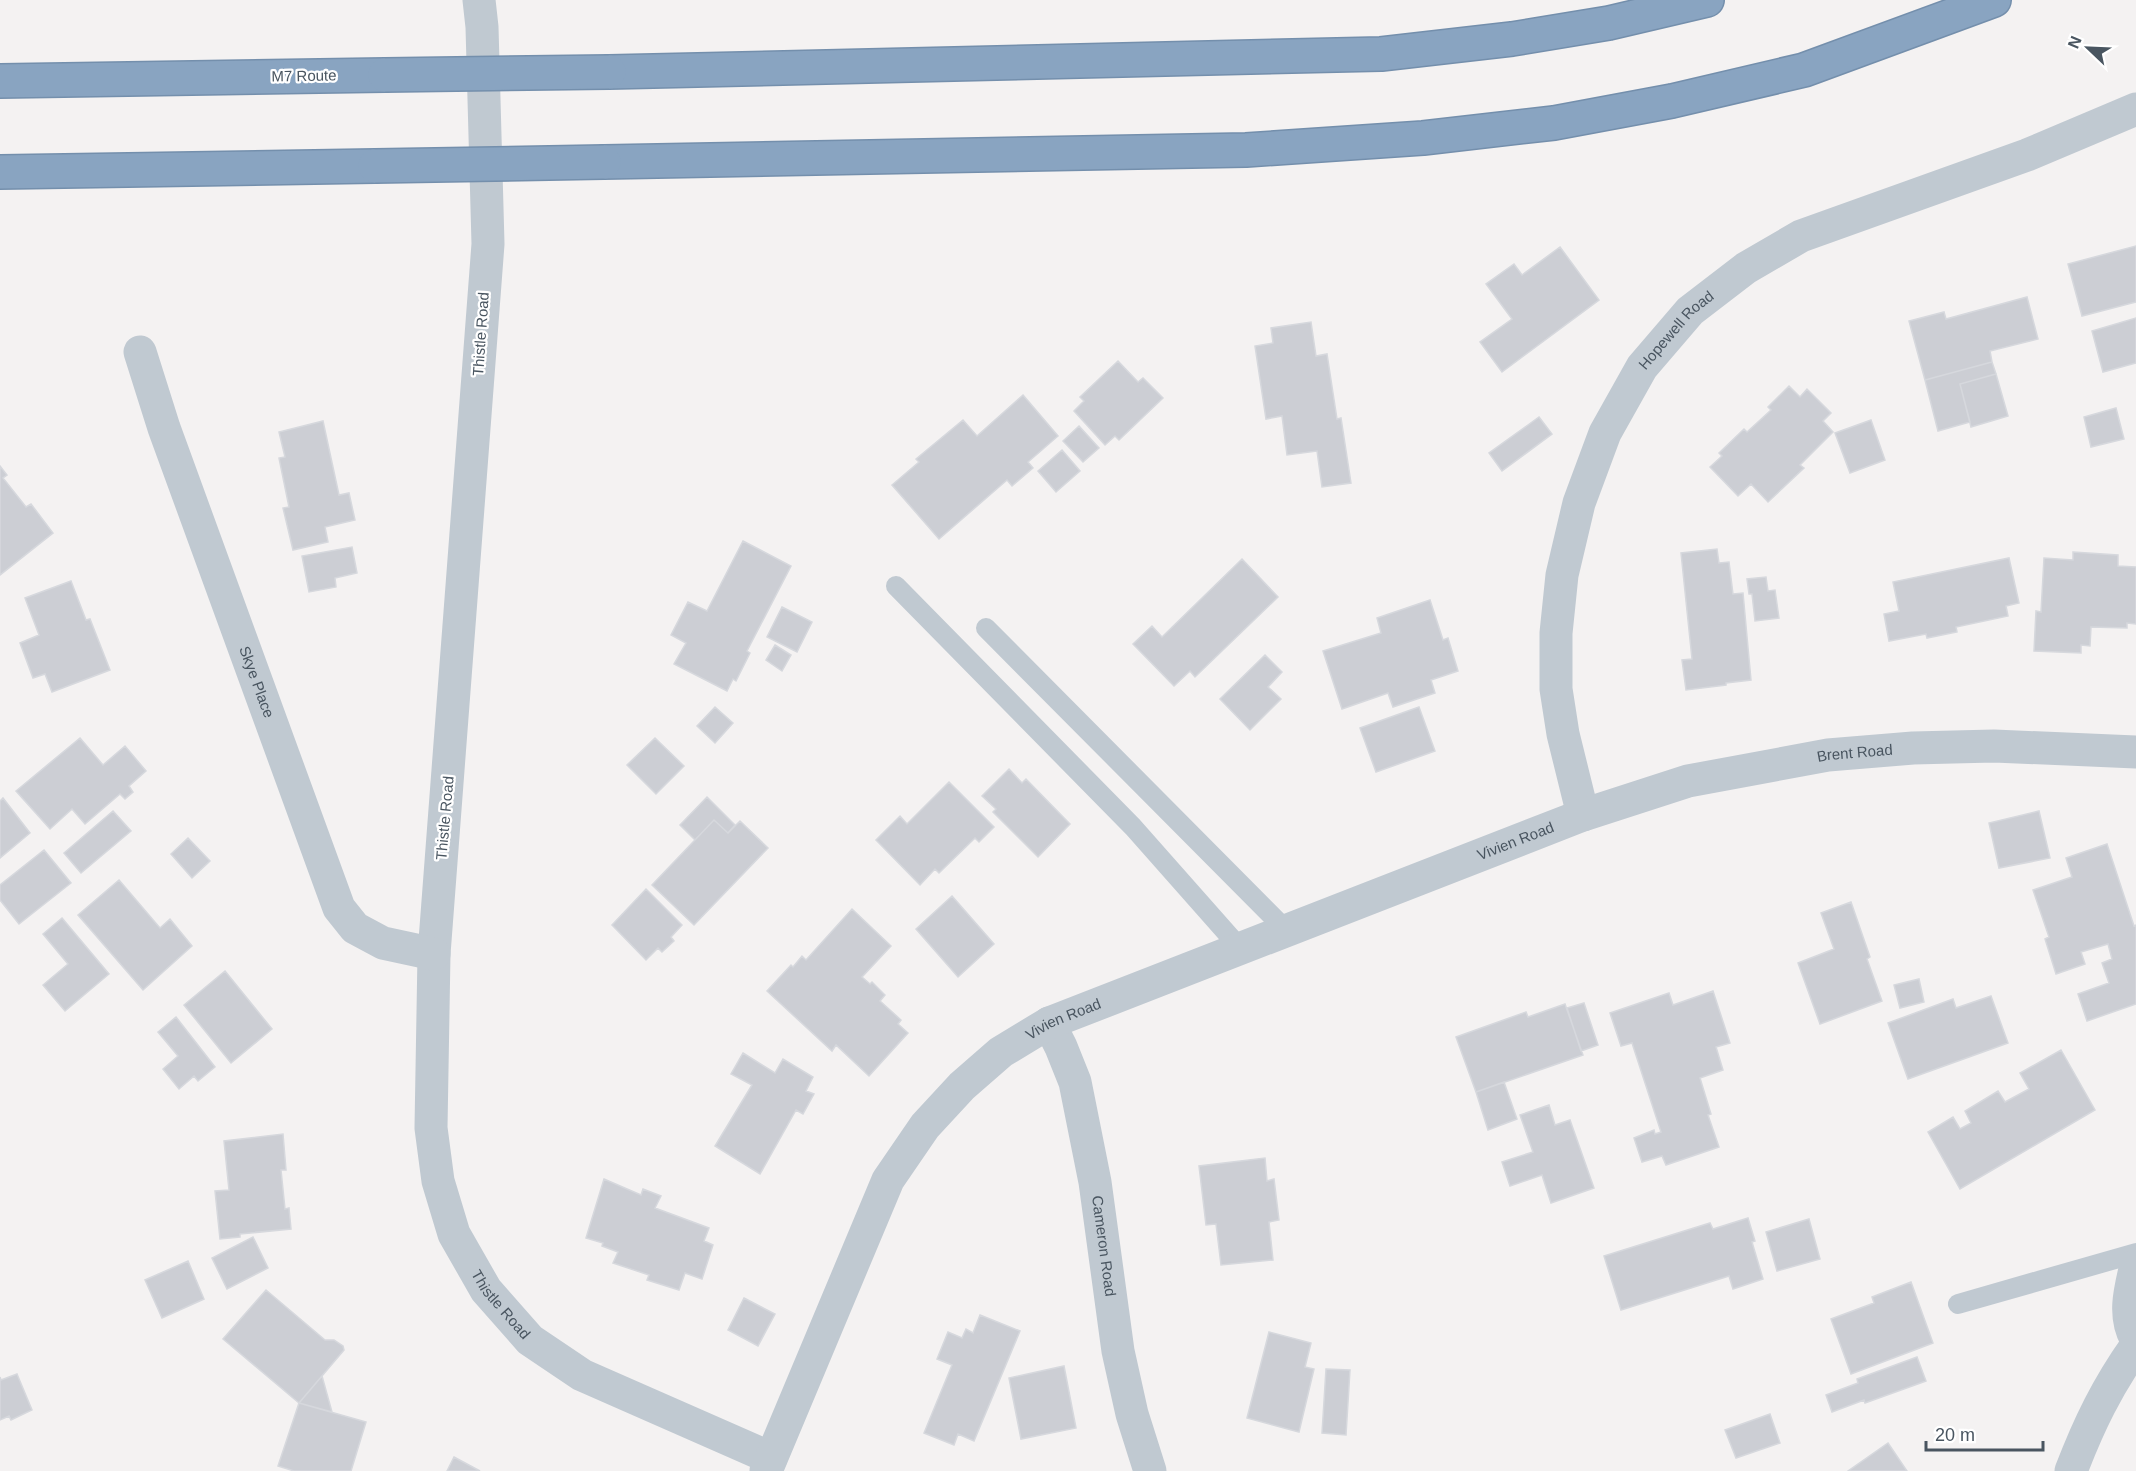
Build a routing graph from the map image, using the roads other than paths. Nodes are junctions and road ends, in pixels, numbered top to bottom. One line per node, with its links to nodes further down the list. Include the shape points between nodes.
1 (479, 0): 14 (street, Thistle Road, via 483,27 488,244)
2 (1707, 0): 4 (highway, M7 Route, bridge, via 1598,25 1381,54)
3 (1994, 0): 6 (highway, bridge, via 1804,70 1672,101 1532,125 1423,138 1246,150)
4 (0, 81)
5 (2136, 110): 11 (street, Hopewell Road, via 1801,236 1746,268 1690,311 1642,367 1605,433 1579,503 1562,575 1556,689)
6 (0, 172)
7 (140, 352): 14 (street, Skye Place, via 164,428 339,908 355,928 383,943)
8 (896, 586): 13 (lane, via 1132,827)
9 (986, 628): 12 (lane)
10 (2136, 752): 11 (street, Brent Road, via 1994,746 1828,755 1688,781)
11 (1583, 815): 12 (street, Vivien Road)
12 (1286, 930): 13 (street, Vivien Road)
13 (1240, 948): 15 (street, Vivien Road)
14 (434, 954): 21 (street, Thistle Road, via 431,1128 438,1180 454,1234 486,1290 530,1341 582,1375)
15 (1049, 1023): 21 (street, Vivien Road, via 1001,1052 962,1086 924,1126 888,1179); 22 (street, Cameron Road, via 1076,1082 1095,1182 1118,1351)
16 (2136, 1253): 18 (lane)
17 (2136, 1265): 19 (street, via 2128,1300 2130,1328)
18 (1959, 1304)
19 (2136, 1340)
20 (2136, 1346): 23 (street, via 2087,1427)
21 (769, 1465)
22 (1150, 1471)
23 (2071, 1471)

